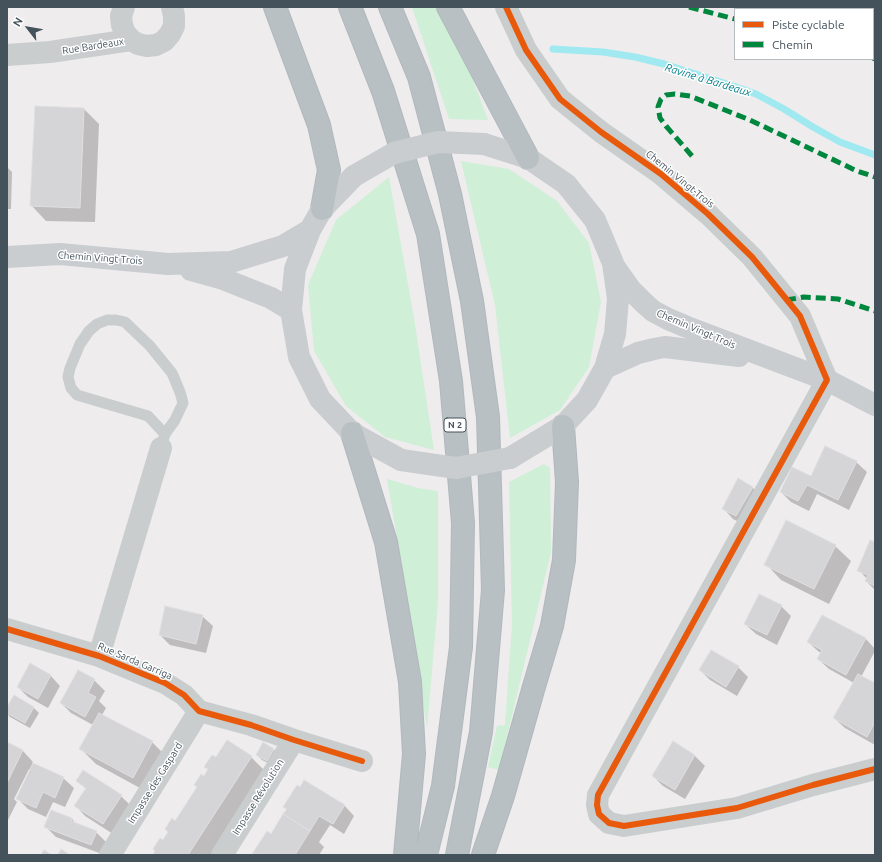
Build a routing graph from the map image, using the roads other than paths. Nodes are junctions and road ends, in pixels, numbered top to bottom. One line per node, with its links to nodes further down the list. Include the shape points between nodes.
1 (124, 7): 8 (street, Rue Bardeaux, via 122,25)
2 (172, 7): 8 (street, Rue Bardeaux, via 174,26 164,41 147,46)
3 (275, 7): 11 (highway, via 319,126 329,170)
4 (350, 7): 33 (highway, N 2, via 383,91 428,234 451,381 462,523 461,648 443,786)
5 (390, 7): 34 (highway, via 419,77 450,194 472,301 488,417 493,590 481,732)
6 (448, 7): 10 (highway)
7 (506, 7): 19 (street, Chemin Vingt-Trois, via 526,50 560,99 601,132 661,174 708,214 752,257 800,316)
8 (130, 40): 9 (street, Rue Bardeaux, via 50,52)
9 (7, 55)
10 (528, 158): 11 (main road, bridge, via 484,144 438,142 394,153 354,176); 14 (main road, via 566,184 595,220)
11 (322, 209): 12 (main road)
12 (310, 230): 15 (main road, Chemin Vingt Trois, via 284,246 231,262); 16 (main road, via 295,268)
13 (7, 257): 15 (main road, Chemin Vingt Trois, via 60,254)
14 (613, 263): 17 (main road, Chemin Vingt Trois, via 631,290 653,311 687,327); 18 (main road, via 618,299 617,313 615,334)
15 (168, 264): 16 (main road, Chemin Vingt Trois, via 223,279 271,298)
16 (291, 310): 22 (main road, via 299,357 320,399)
17 (774, 360): 18 (main road, Chemin Vingt Trois, via 665,347 638,353); 19 (main road, Chemin Vingt Trois)
18 (605, 368): 21 (main road, via 587,400)
19 (827, 380): 20 (main road, Chemin Vingt Trois); 29 (street, via 598,795 597,805 599,814 609,823 624,826 738,808)
20 (875, 405)
21 (563, 426): 22 (main road, bridge, via 510,458 456,468 401,460); 35 (highway, via 567,482 564,560 552,626 503,796)
22 (352, 433): 32 (highway, via 386,542 410,682 414,754)
23 (163, 441): 23 (lane, via 183,403 172,373 126,322 107,320 97,324 80,344 70,368 68,377 71,388 76,396 148,416); 25 (street)
24 (7, 629): 25 (street, Rue Sarda Garriga)
25 (99, 656): 26 (street, Rue Sarda Garriga, via 165,683 184,695)
26 (199, 711): 27 (street); 30 (street, Impasse des Gaspard)
27 (294, 740): 28 (street); 31 (street, Impasse Révolution)
28 (362, 761)
29 (875, 769)
30 (110, 855)
31 (222, 855)
32 (405, 855)
33 (426, 855)
34 (457, 855)
35 (483, 855)

